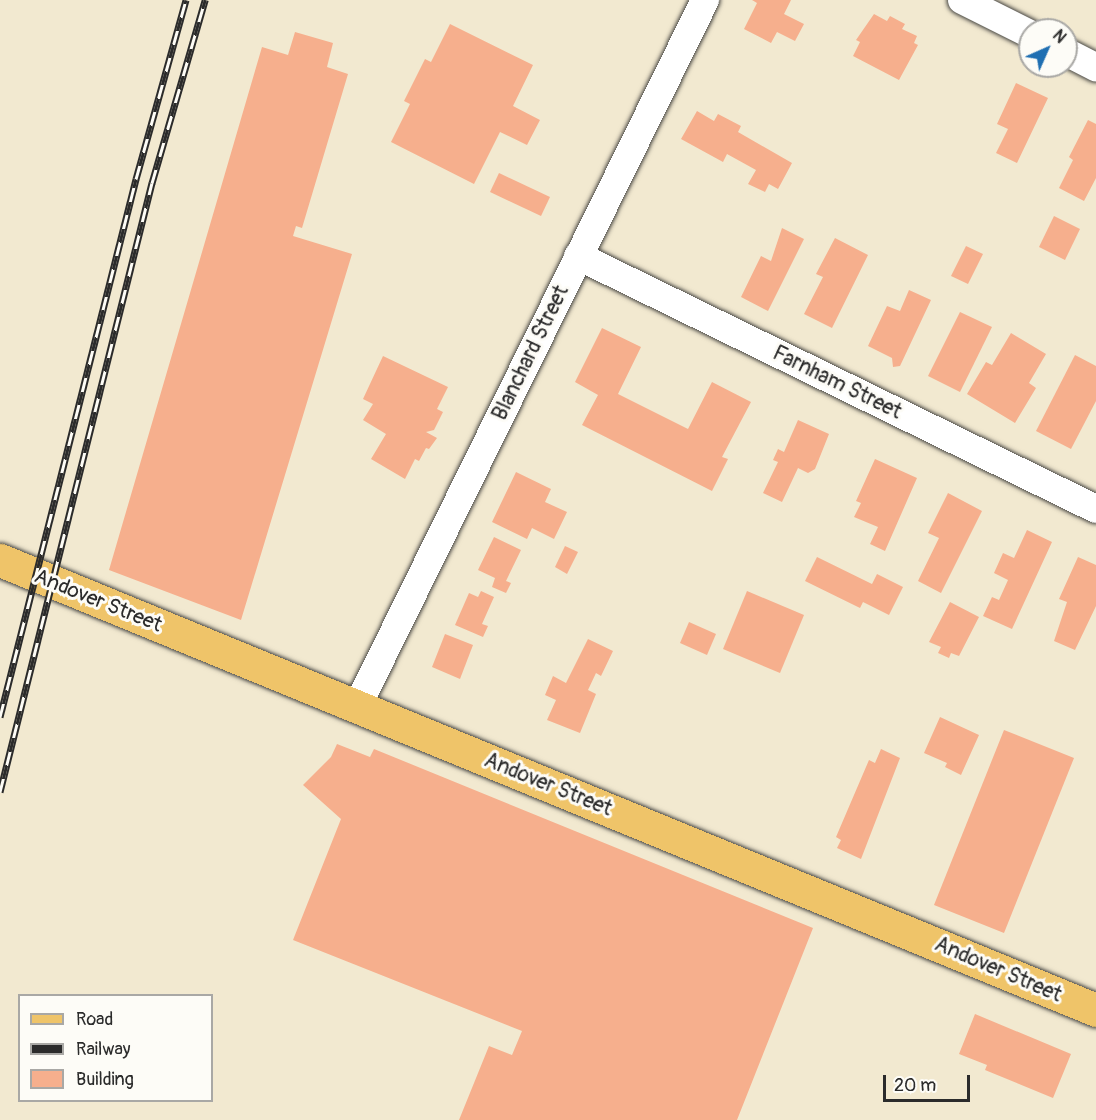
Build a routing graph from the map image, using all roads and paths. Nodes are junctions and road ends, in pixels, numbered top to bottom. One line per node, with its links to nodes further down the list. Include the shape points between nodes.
1 (705, 0): 6 (street, Blanchard Street)
2 (962, 0): 3 (street)
3 (1018, 28)
4 (1078, 58): 5 (street)
5 (1096, 68)
6 (578, 256): 7 (street, Farnham Street); 9 (street, Blanchard Street)
7 (1096, 509)
8 (0, 560): 9 (main road, Andover Street)
9 (357, 707): 10 (main road, Andover Street)
10 (1096, 1010)

